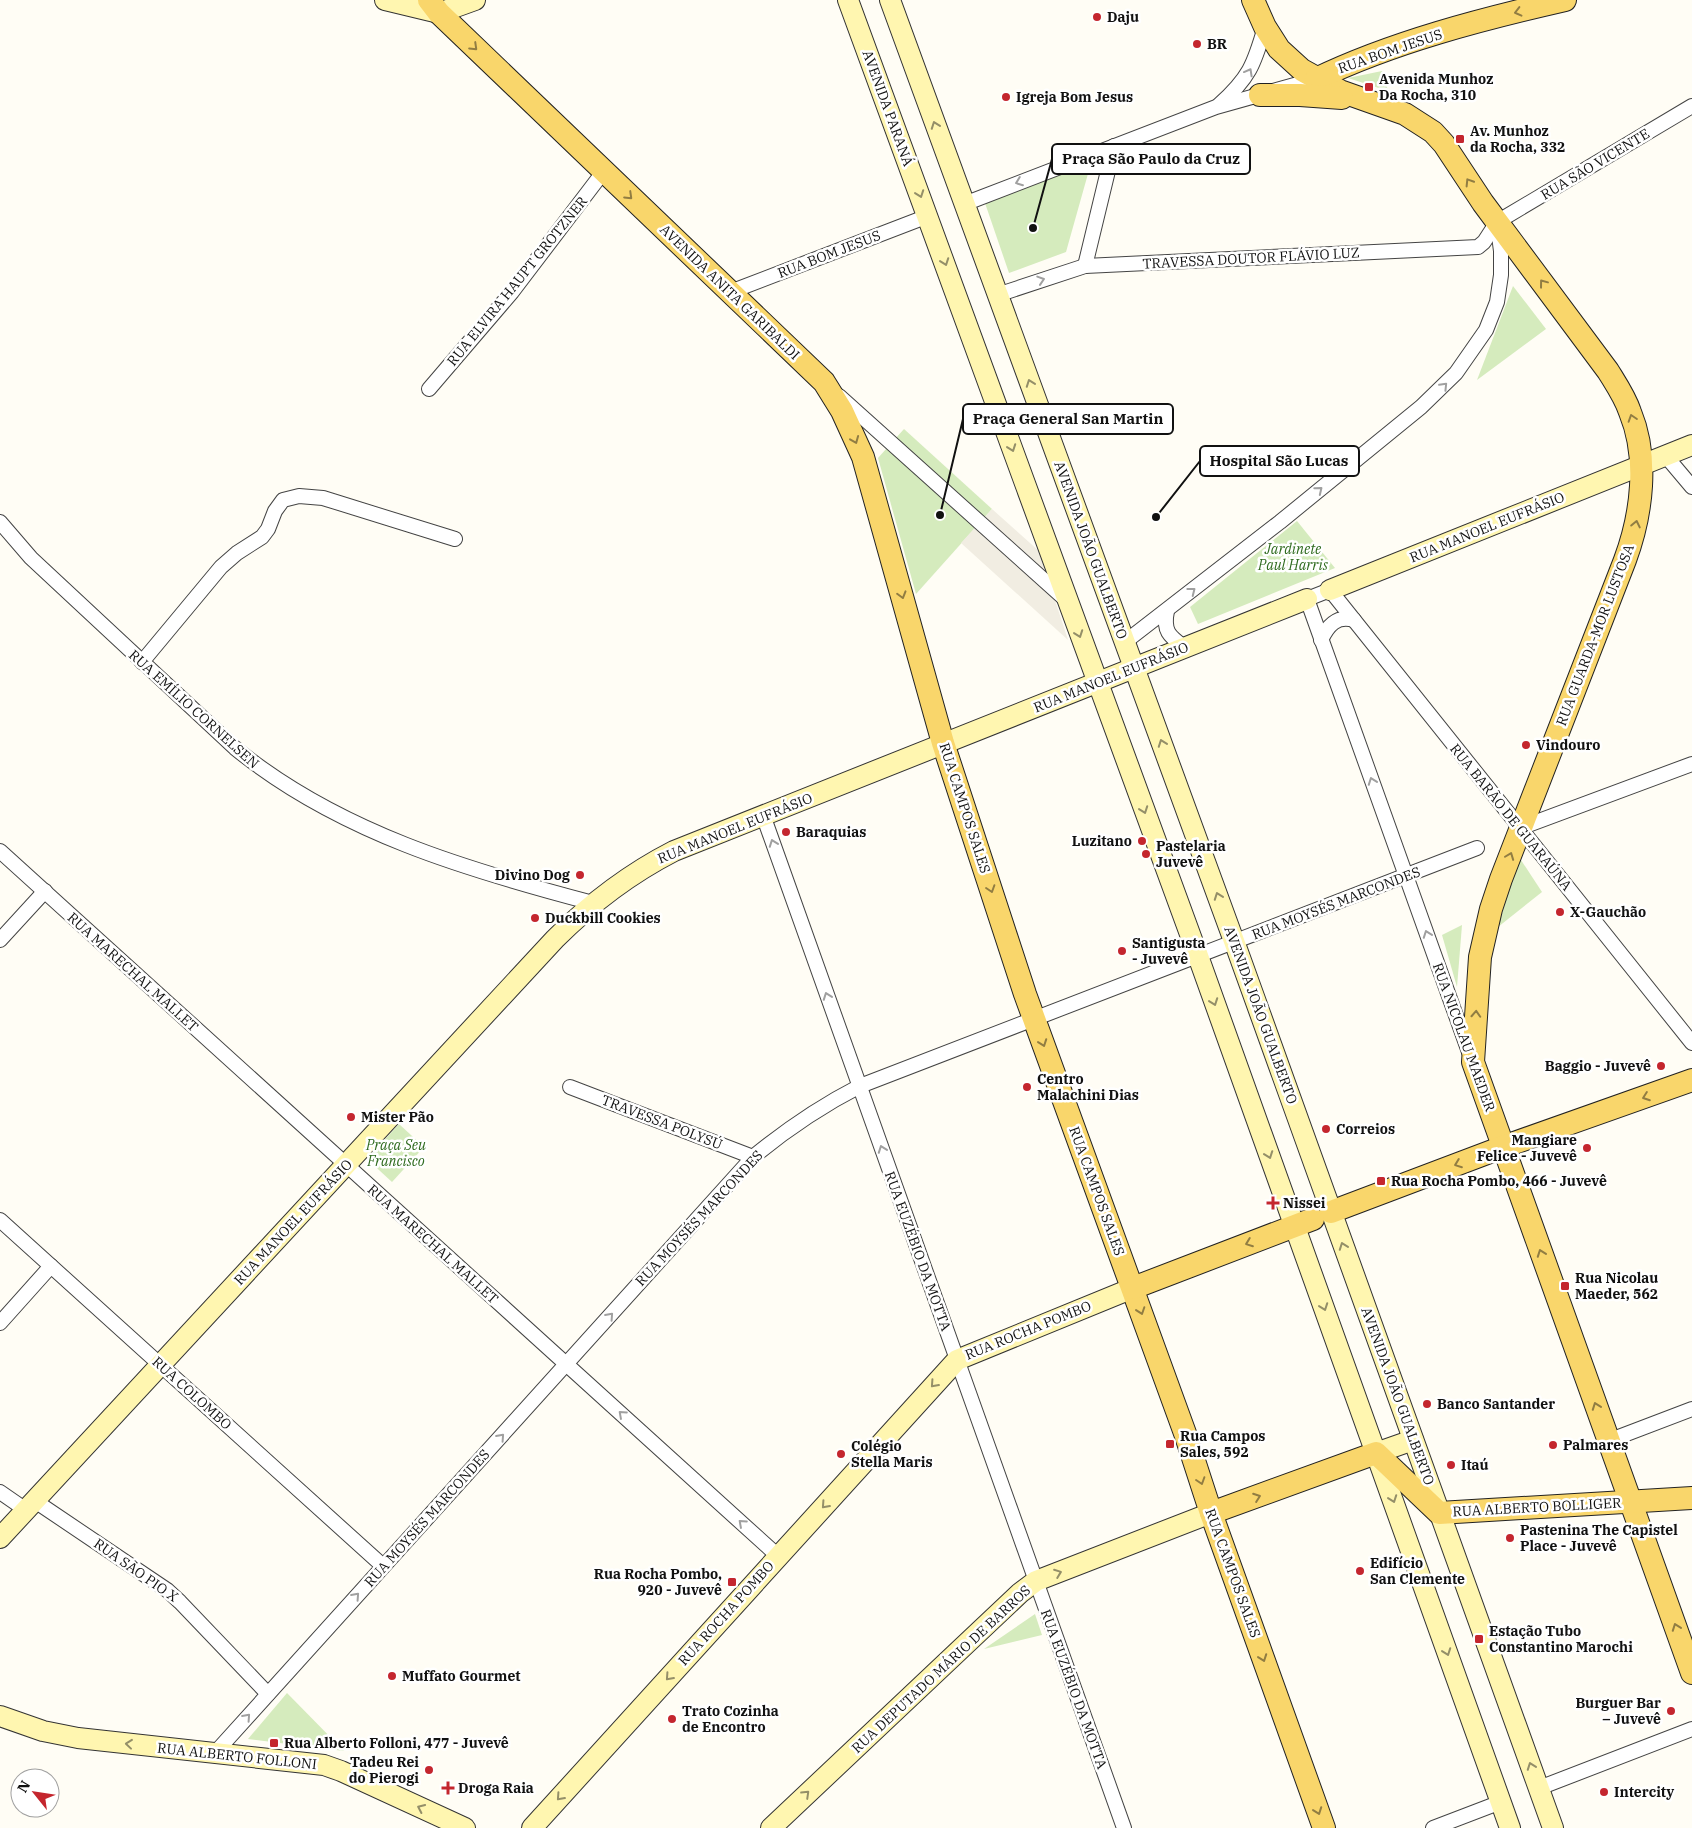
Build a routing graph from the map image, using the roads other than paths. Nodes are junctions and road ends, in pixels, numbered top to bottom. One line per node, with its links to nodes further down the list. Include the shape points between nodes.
1 (385, 0): 8 (street)
2 (475, 0): 8 (street)
3 (848, 0): 18 (street, AVENIDA PARANÁ, one-way to 18)
4 (890, 0): 17 (street, one-way to 4)
5 (1253, 0): 9 (main road)
6 (1261, 0): 9 (street)
7 (1552, 1): 10 (main road, RUA BOM JESUS, one-way to 10, via 1374,55)
8 (434, 7): 16 (main road, AVENIDA ANITA GARIBALDI, one-way to 16)
9 (1265, 27): 10 (main road, via 1290,61); 14 (street, RUA BOM JESUS, one-way to 9, via 1249,72)
10 (1316, 79): 11 (street, RUA BOM JESUS); 12 (main road)
11 (1260, 95): 12 (main road); 14 (street, RUA BOM JESUS)
12 (1361, 100): 19 (main road, RUA GUARDA-MOR LUSTOSA, one-way to 12, via 1433,132 1405,114)
13 (1692, 106): 19 (street, RUA SÃO VICENTE)
14 (1216, 107): 15 (street, RUA BOM JESUS)
15 (1114, 146): 17 (street, RUA BOM JESUS, one-way to 17); 20 (street)
16 (604, 171): 21 (main road, AVENIDA ANITA GARIBALDI, one-way to 21); 24 (street, RUA ELVIRA HAUPT GROTZNER, via 512,292)
17 (964, 204): 22 (street, AVENIDA JOÃO GUALBERTO)
18 (928, 216): 21 (street, RUA BOM JESUS); 33 (street, AVENIDA JOÃO GUALBERTO, one-way to 33)
19 (1498, 222): 20 (street, TRAVESSA DOUTOR FLÁVIO LUZ, via 1478,247); 27 (main road, RUA GUARDA-MOR LUSTOSA, one-way to 19, via 1635,426 1618,386); 34 (street, one-way to 19, via 1420,408 1456,373 1486,330 1497,302 1501,275)
20 (1085, 266): 22 (street, TRAVESSA DOUTOR FLÁVIO LUZ, one-way to 20)
21 (730, 292): 23 (main road, AVENIDA ANITA GARIBALDI)
22 (997, 295): 37 (street, AVENIDA JOÃO GUALBERTO, one-way to 22)
23 (824, 382): 33 (street, AVENIDA ANITA GARIBALDI); 42 (main road, RUA CAMPOS SALES, one-way to 42, via 842,411 862,457)
24 (429, 389)
25 (1692, 445): 26 (street, RUA MANOEL EUFRÁSIO)
26 (1665, 456): 27 (street, RUA MANOEL EUFRÁSIO); 28 (street)
27 (1640, 466): 31 (street, RUA MANOEL EUFRÁSIO); 45 (main road, RUA GUARDA-MOR LUSTOSA, one-way to 27, via 1631,544 1639,507)
28 (1692, 487)
29 (0, 522): 39 (street, RUA EMÍLIO CORNELSEN, via 31,558)
30 (455, 539): 39 (street, via 323,498 299,496 283,500 262,537 221,567)
31 (1330, 590): 32 (street, RUA MANOEL EUFRÁSIO); 35 (street, RUA BARÃO DE GUARAÚNA)
32 (1307, 599): 36 (street, RUA NICOLAU MAEDER); 38 (street, RUA MANOEL EUFRÁSIO)
33 (1068, 601): 41 (street, AVENIDA JOÃO GUALBERTO, one-way to 41)
34 (1167, 611): 37 (street); 38 (street, via 1166,631)
35 (1354, 620): 36 (street, via 1337,620); 45 (street, RUA BARÃO DE GUARAÚNA)
36 (1321, 640): 48 (street, RUA NICOLAU MAEDER, one-way to 36)
37 (1126, 642): 40 (street, AVENIDA JOÃO GUALBERTO)
38 (1184, 647): 40 (street, RUA MANOEL EUFRÁSIO)
39 (142, 662): 50 (street, RUA EMÍLIO CORNELSEN, via 261,769 331,811 444,860)
40 (1134, 667): 41 (street, RUA MANOEL EUFRÁSIO); 52 (street, AVENIDA JOÃO GUALBERTO, one-way to 40)
41 (1097, 682): 42 (street, RUA MANOEL EUFRÁSIO); 53 (street, AVENIDA JOÃO GUALBERTO, one-way to 53)
42 (943, 743): 44 (street, RUA MANOEL EUFRÁSIO); 54 (main road, RUA CAMPOS SALES, one-way to 54)
43 (1692, 764): 45 (street)
44 (763, 816): 50 (street, RUA MANOEL EUFRÁSIO, via 648,864); 58 (street, RUA EUZÉBIO DA MOTTA, one-way to 44)
45 (1520, 828): 55 (street, RUA BARÃO DE GUARAÚNA); 56 (main road, RUA GUARDA-MOR LUSTOSA, one-way to 45, via 1480,957 1494,902)
46 (1477, 848): 48 (street, RUA MOYSÉS MARCONDES)
47 (0, 851): 49 (street, RUA MARECHAL MALLET)
48 (1406, 876): 52 (street, RUA MOYSÉS MARCONDES); 56 (street, RUA NICOLAU MAEDER, one-way to 48)
49 (45, 892): 51 (street); 62 (street, RUA MARECHAL MALLET)
50 (593, 903): 62 (street, RUA MANOEL EUFRÁSIO, via 555,939)
51 (0, 940)
52 (1234, 941): 53 (street, RUA MOYSÉS MARCONDES); 63 (street, AVENIDA JOÃO GUALBERTO)
53 (1198, 956): 54 (street, RUA MOYSÉS MARCONDES); 63 (street, AVENIDA JOÃO GUALBERTO, one-way to 63)
54 (1034, 1018): 58 (street, RUA MOYSÉS MARCONDES); 66 (main road, RUA CAMPOS SALES, one-way to 66)
55 (1692, 1043)
56 (1473, 1062): 60 (main road, RUA NICOLAU MAEDER)
57 (1692, 1080): 60 (main road, RUA ROCHA POMBO, one-way to 60)
58 (860, 1086): 61 (street, RUA MOYSÉS MARCONDES, via 812,1112); 68 (street, RUA EUZÉBIO DA MOTTA, one-way to 58)
59 (570, 1087): 61 (street, TRAVESSA POLYSÚ)
60 (1503, 1147): 63 (main road, RUA ROCHA POMBO, one-way to 63); 73 (main road, RUA NICOLAU MAEDER, one-way to 60)
61 (754, 1157): 69 (street, RUA MOYSÉS MARCONDES, one-way to 61)
62 (346, 1165): 69 (street, RUA MARECHAL MALLET); 70 (street, RUA MANOEL EUFRÁSIO)
63 (1313, 1219): 66 (main road, RUA ROCHA POMBO, one-way to 66); 72 (street, AVENIDA JOÃO GUALBERTO, one-way to 63); 74 (street, AVENIDA JOÃO GUALBERTO, one-way to 74)
64 (0, 1220): 65 (street, RUA COLOMBO)
65 (51, 1266): 67 (street); 70 (street, RUA COLOMBO)
66 (1133, 1288): 68 (street, RUA ROCHA POMBO); 79 (main road, RUA CAMPOS SALES, one-way to 79)
67 (0, 1323)
68 (957, 1360): 82 (street, RUA ROCHA POMBO, one-way to 82); 84 (street, RUA EUZÉBIO DA MOTTA)
69 (566, 1364): 82 (street, RUA MARECHAL MALLET, one-way to 69); 83 (street, RUA MOYSÉS MARCONDES, one-way to 69)
70 (161, 1365): 78 (street, RUA MANOEL EUFRÁSIO); 83 (street, RUA COLOMBO)
71 (1692, 1409): 73 (street)
72 (1413, 1440): 74 (street, RUA DEPUTADO MÁRIO DE BARROS); 80 (street, AVENIDA JOÃO GUALBERTO)
73 (1608, 1441): 77 (main road, RUA NICOLAU MAEDER)
74 (1376, 1453): 79 (main road, RUA DEPUTADO MÁRIO DE BARROS, one-way to 74); 80 (main road, RUA ALBERTO BOLLIGER); 91 (street, AVENIDA JOÃO GUALBERTO, one-way to 91)
75 (0, 1492): 78 (street, RUA SÃO PIO X)
76 (1692, 1498): 77 (main road, RUA ALBERTO BOLLIGER)
77 (1631, 1501): 80 (main road, RUA ALBERTO BOLLIGER); 85 (main road, RUA NICOLAU MAEDER, one-way to 77)
78 (31, 1505): 81 (street, RUA MANOEL EUFRÁSIO); 86 (street, RUA SÃO PIO X, via 167,1590)
79 (1211, 1513): 84 (street, RUA DEPUTADO MÁRIO DE BARROS, one-way to 79); 96 (main road, RUA CAMPOS SALES, one-way to 96)
80 (1439, 1513): 90 (street, AVENIDA JOÃO GUALBERTO, one-way to 80)
81 (0, 1538)
82 (778, 1556): 93 (street, RUA ROCHA POMBO, one-way to 93)
83 (384, 1566): 86 (street, RUA MOYSÉS MARCONDES, one-way to 83)
84 (1036, 1582): 94 (street, RUA DEPUTADO MÁRIO DE BARROS, one-way to 84, via 1004,1607); 95 (street, RUA EUZÉBIO DA MOTTA)
85 (1692, 1673)
86 (268, 1694): 89 (street, RUA MOYSÉS MARCONDES, one-way to 86)
87 (0, 1716): 89 (street, RUA ALBERTO FOLLONI, one-way to 87, via 78,1738 43,1731)
88 (1692, 1729): 90 (street)
89 (215, 1753): 92 (street, RUA ALBERTO FOLLONI, one-way to 89, via 324,1765)
90 (1539, 1788): 99 (street, AVENIDA JOÃO GUALBERTO)
91 (1501, 1802): 97 (street); 98 (street, AVENIDA JOÃO GUALBERTO)
92 (465, 1828)
93 (532, 1828)
94 (771, 1828)
95 (1124, 1828)
96 (1324, 1828)
97 (1433, 1828)
98 (1510, 1828)
99 (1553, 1828)

